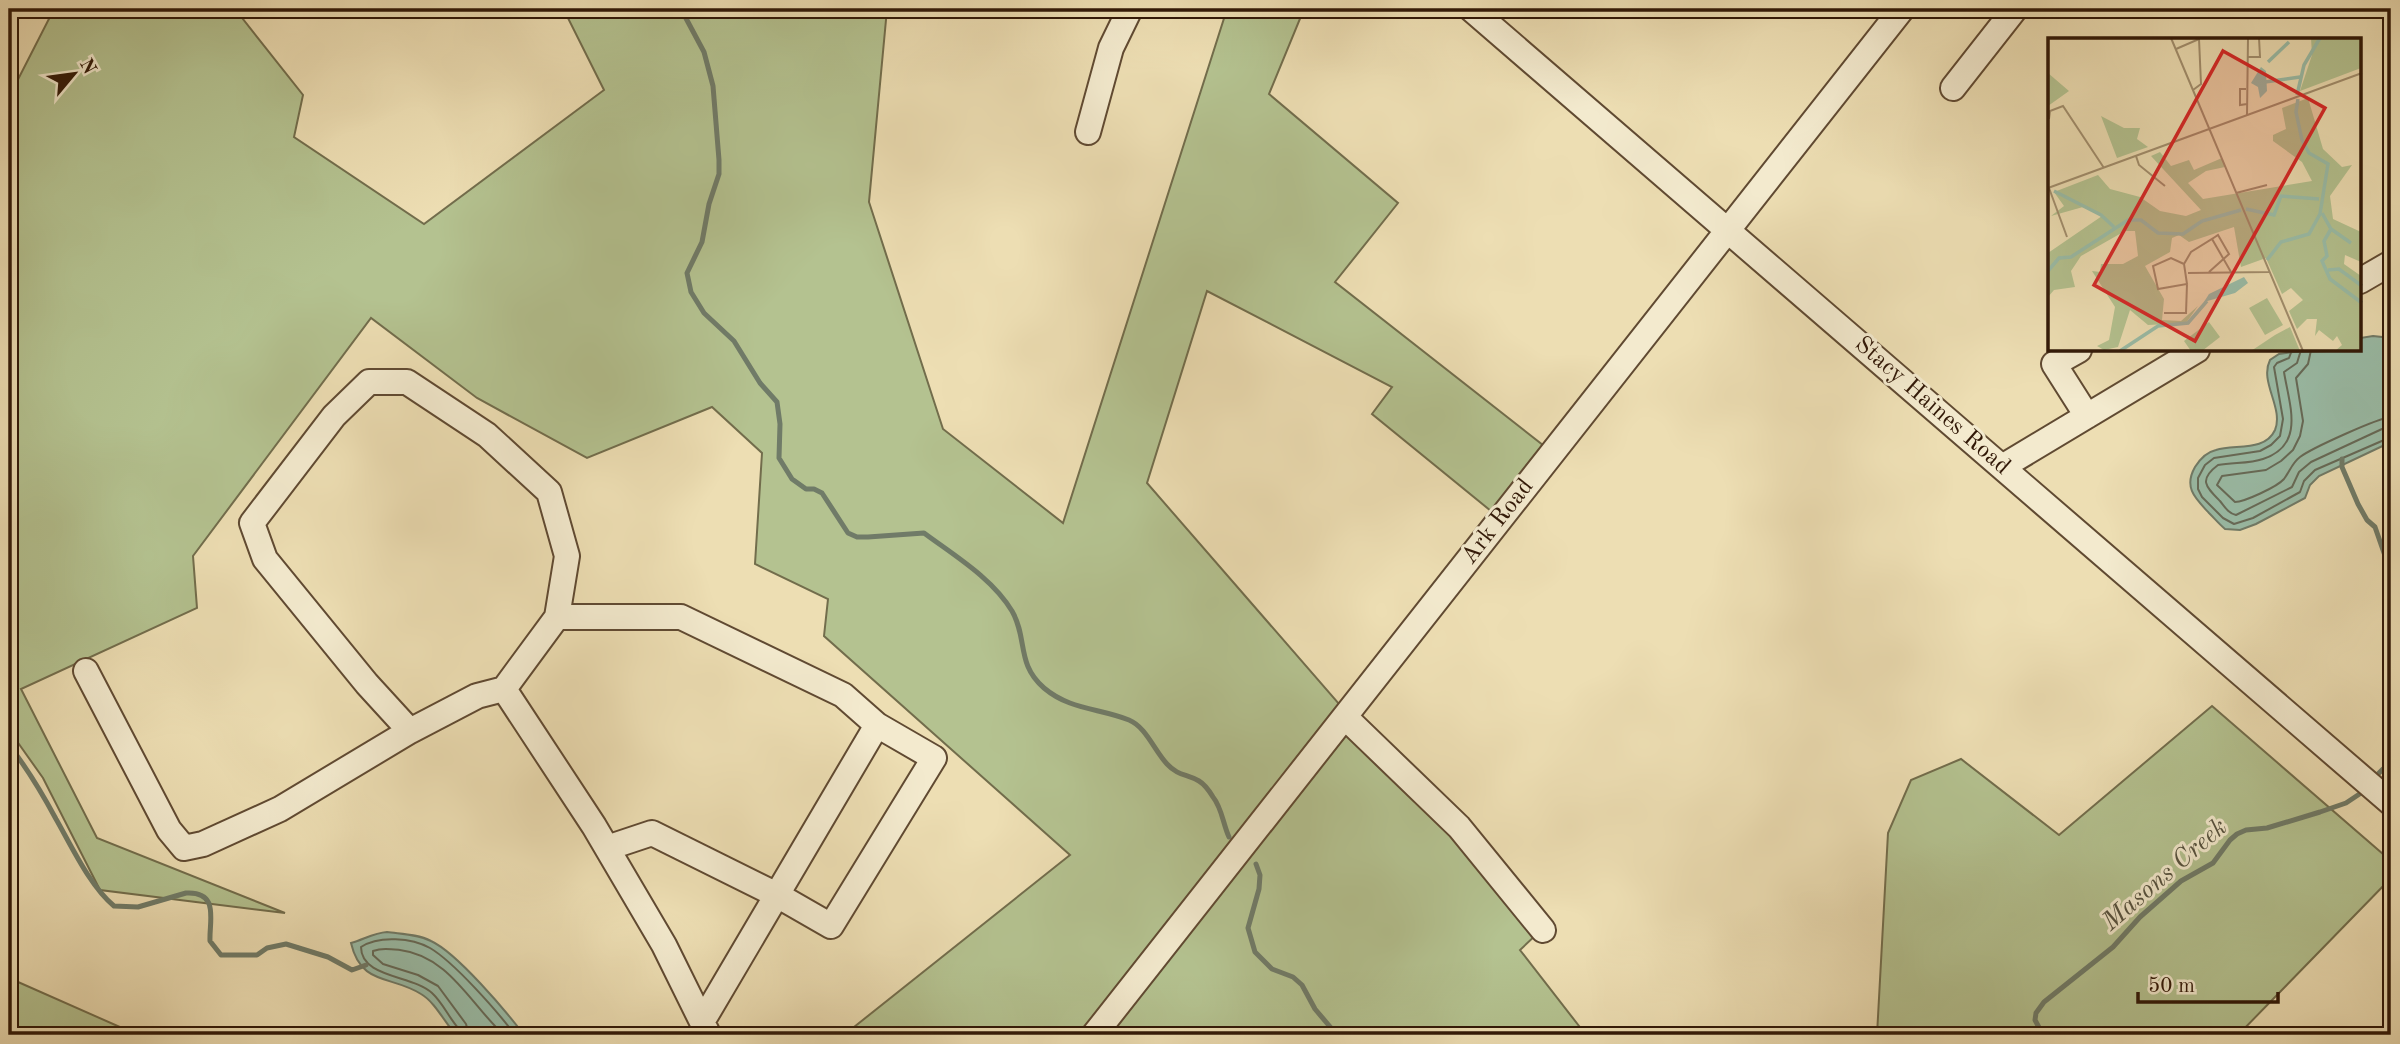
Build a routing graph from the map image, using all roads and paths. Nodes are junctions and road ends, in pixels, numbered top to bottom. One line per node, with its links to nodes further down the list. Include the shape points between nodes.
1 (1130, 9): 6 (street, via 1111,48)
2 (1471, 9): 7 (street, Stacy Haines Road)
3 (1902, 9): 7 (street, Ark Road)
4 (2015, 9): 5 (street)
5 (1953, 88)
6 (1088, 132)
7 (1728, 230): 13 (street, Stacy Haines Road); 17 (street, Ark Road)
8 (2391, 263): 9 (street)
9 (2362, 280)
10 (2075, 352): 12 (street, via 2054,364)
11 (2194, 352): 12 (street)
12 (2087, 416): 13 (street)
13 (2002, 467): 20 (street, Stacy Haines Road)
14 (557, 617): 16 (street); 18 (street, via 681,617 843,695); 19 (street, via 567,556 549,492 487,435 407,382 369,382 334,416 252,523 265,559)
15 (86, 671): 19 (street, via 169,830 184,848 280,809)
16 (504, 689): 19 (street, via 477,696); 21 (street)
17 (1345, 717): 23 (street, via 1459,827); 25 (street, Ark Road)
18 (877, 724): 22 (street); 22 (street, via 934,758 831,926)
19 (410, 731)
20 (2387, 799)
21 (607, 848): 22 (street, via 652,833); 24 (street)
22 (777, 895): 24 (street)
23 (1543, 930)
24 (706, 1029)
25 (1094, 1035)

